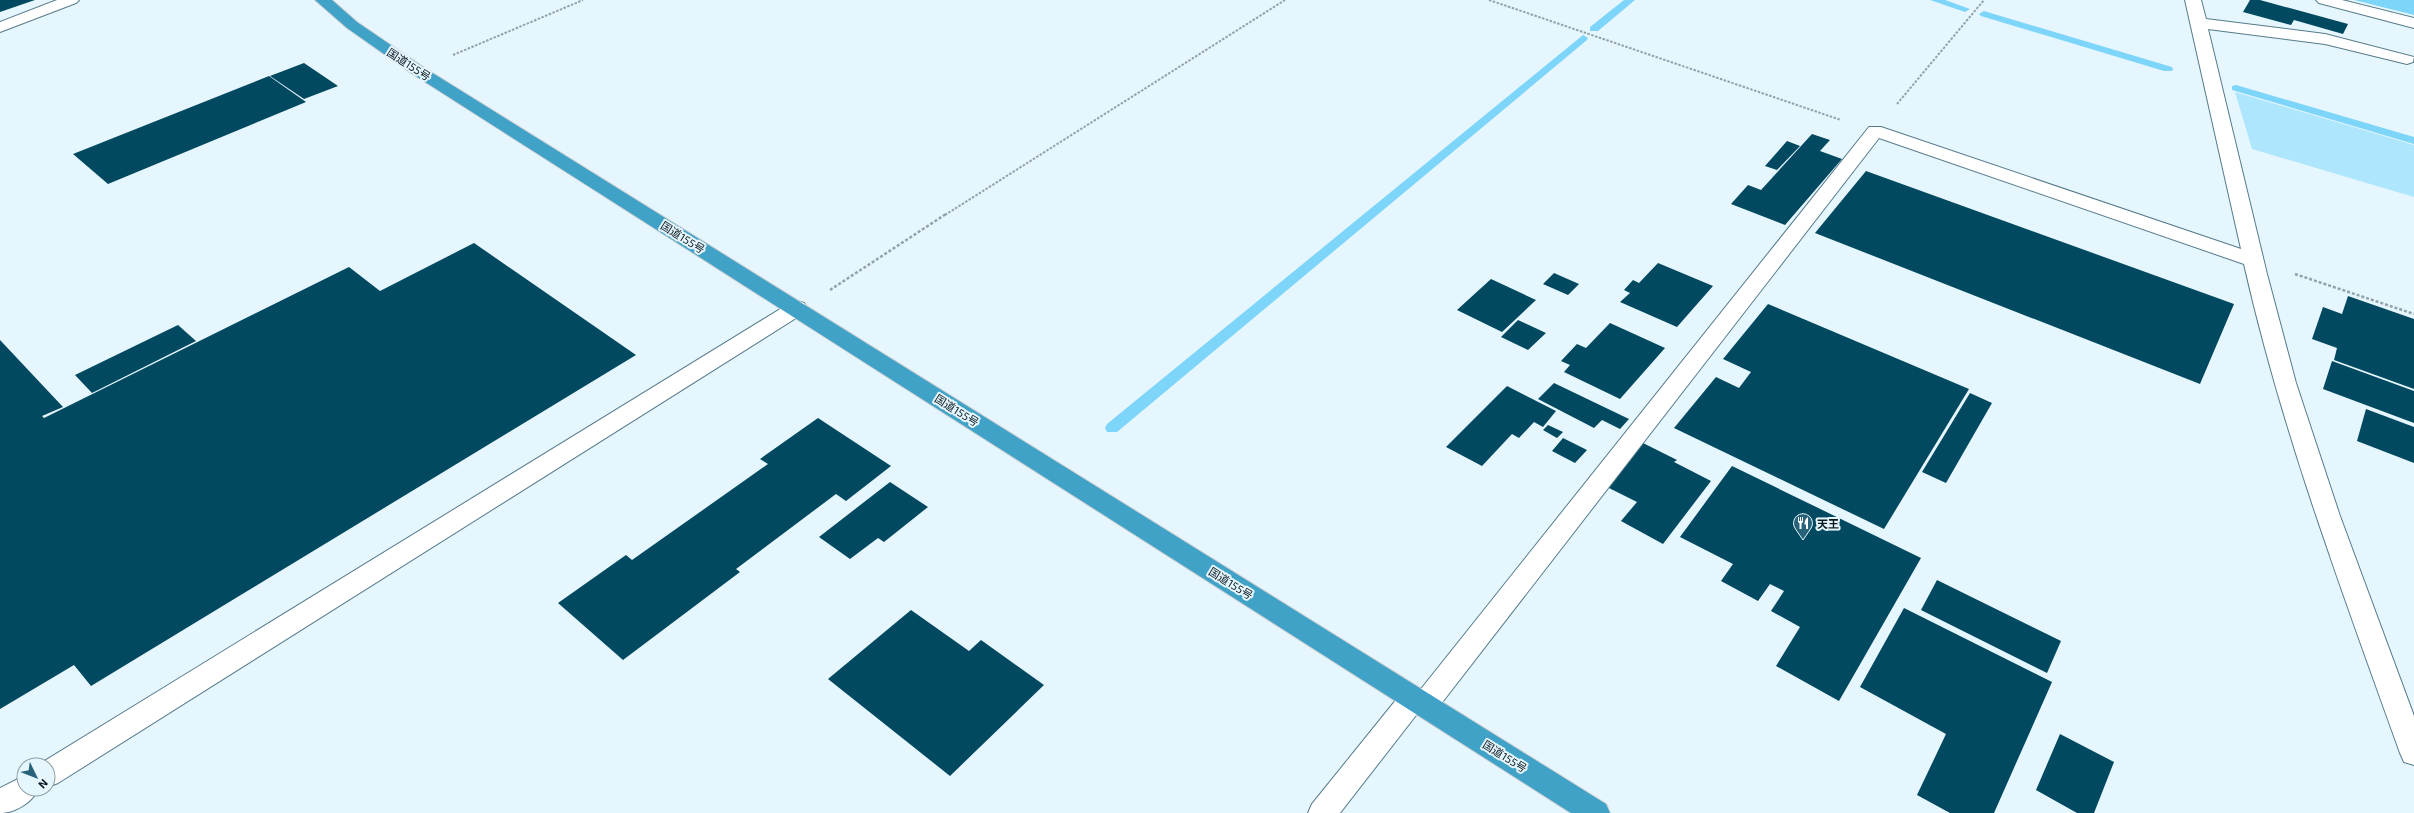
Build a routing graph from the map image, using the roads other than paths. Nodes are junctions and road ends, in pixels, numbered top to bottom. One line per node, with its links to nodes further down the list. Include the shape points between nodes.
1 (71, 0): 7 (street)
2 (323, 0): 10 (highway, 国道155号, via 352,25 417,70)
3 (2193, 0): 5 (street)
4 (2324, 0): 6 (street)
5 (2199, 23): 8 (street, via 2325,39); 9 (street)
6 (2414, 23)
7 (0, 27)
8 (2407, 59)
9 (2253, 260): 11 (street, via 1875,132); 12 (street, via 2301,437)
10 (799, 310): 11 (highway, 国道155号); 13 (street)
11 (1419, 702): 16 (street); 17 (highway, 国道155号)
12 (2414, 753)
13 (56, 769)
14 (16, 794): 15 (street)
15 (0, 804)
16 (1322, 813)
17 (1596, 813)

